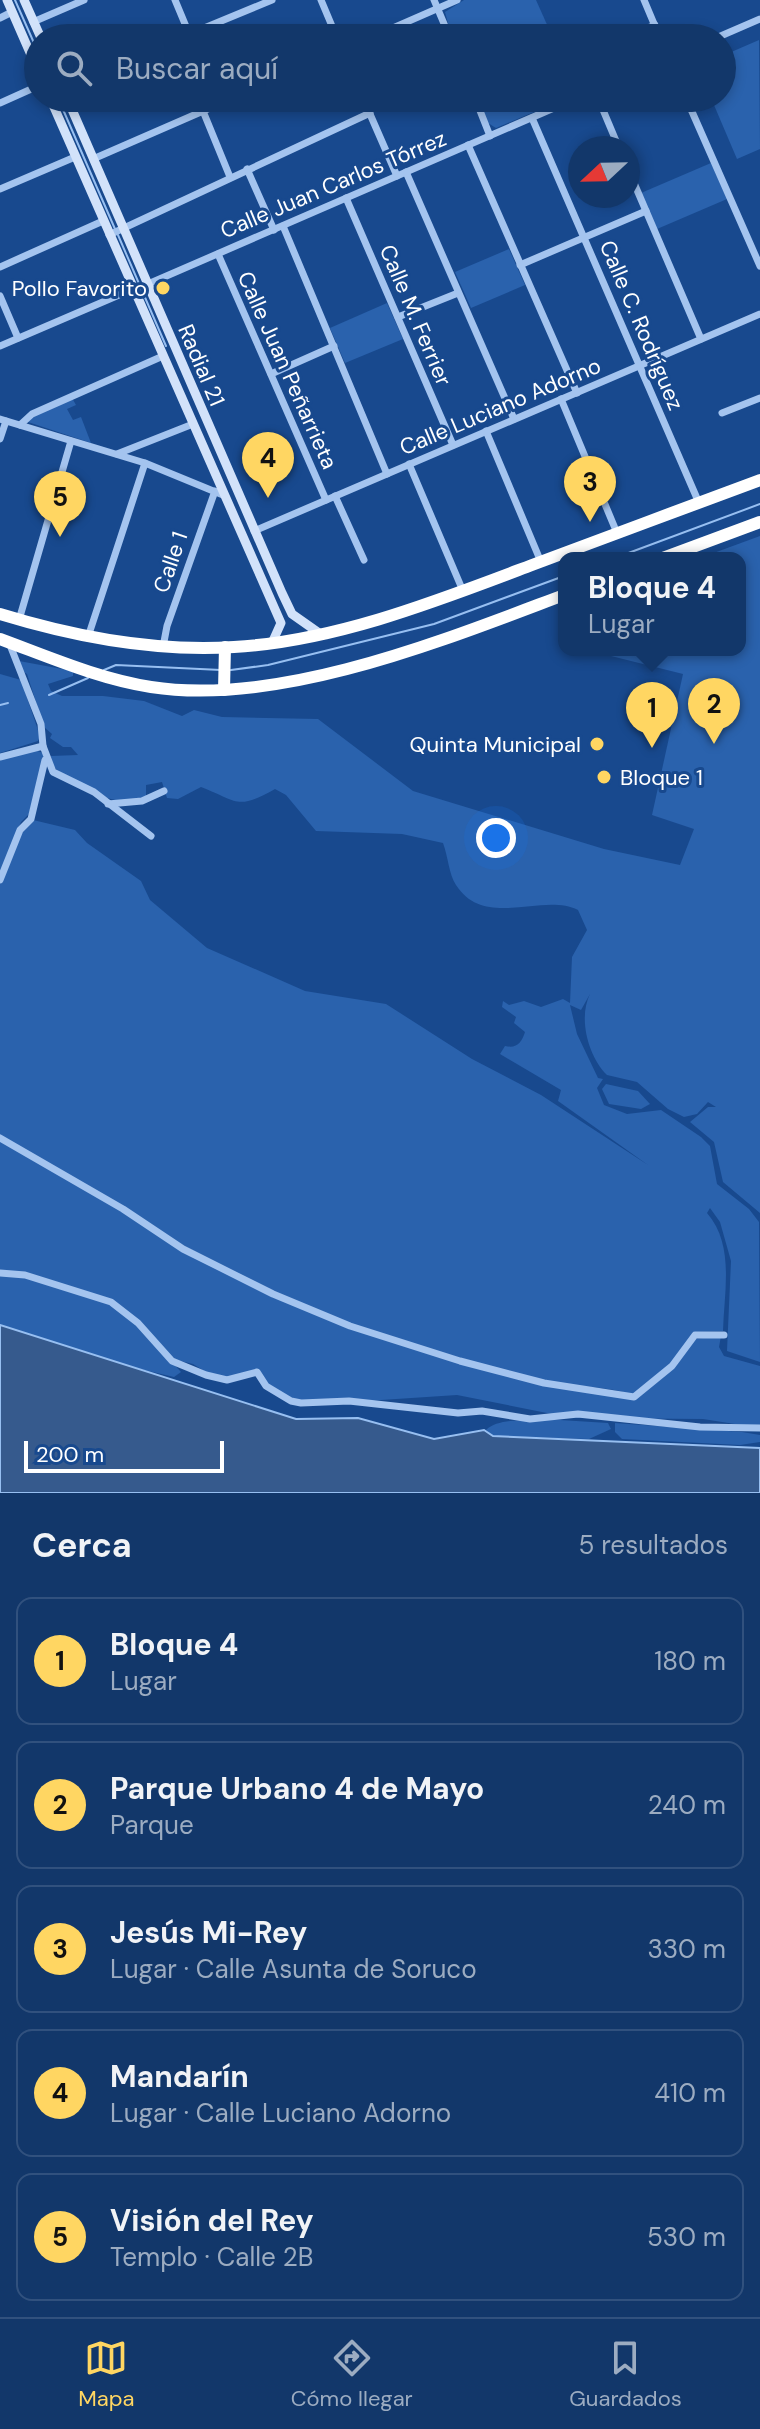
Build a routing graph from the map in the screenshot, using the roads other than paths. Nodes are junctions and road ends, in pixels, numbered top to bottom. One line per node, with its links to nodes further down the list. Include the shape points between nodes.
1 (7, 0): 10 (street)
2 (24, 0): 13 (street)
3 (84, 0): 13 (street)
4 (175, 0): 14 (street)
5 (272, 0): 15 (street)
6 (321, 0): 16 (street)
7 (457, 0): 9 (street)
8 (644, 0): 19 (street)
9 (436, 4): 17 (street); 18 (street)
10 (12, 12): 11 (street); 21 (street)
11 (0, 18)
12 (760, 19): 20 (street)
13 (33, 22)
14 (185, 24)
15 (217, 24)
16 (331, 24)
17 (397, 24)
18 (444, 24)
19 (655, 24)
20 (736, 29)
21 (24, 35)
22 (24, 92): 23 (street)
23 (0, 103)
24 (56, 112): 37 (street, Radial 21)
25 (73, 112): 38 (street, Radial 21)
26 (201, 112): 38 (street)
27 (203, 112): 42 (street)
28 (481, 112): 34 (street)
29 (546, 112): 33 (street, Calle Juan Carlos Tórrez)
30 (604, 112): 35 (street)
31 (692, 112): 54 (street)
32 (370, 113): 39 (street); 41 (street)
33 (532, 118): 34 (street, Calle Juan Carlos Tórrez); 51 (street, Calle C. Rodríguez)
34 (490, 136): 36 (street, Calle Juan Carlos Tórrez)
35 (614, 136)
36 (468, 145): 40 (street, Calle Juan Carlos Tórrez); 53 (street)
37 (75, 157): 43 (street); 47 (street, Radial 21)
38 (93, 159): 50 (street, Radial 21)
39 (247, 169): 42 (street); 49 (street)
40 (406, 172): 41 (street, Calle Juan Carlos Tórrez); 58 (street)
41 (397, 176): 45 (street, Calle Juan Carlos Tórrez)
42 (230, 177): 50 (street)
43 (0, 189)
44 (640, 197): 46 (street)
45 (346, 198): 48 (street, Calle Juan Carlos Tórrez); 61 (street, Calle M. Ferrier)
46 (646, 211): 51 (street); 64 (street)
47 (103, 221): 50 (street, Radial 21); 55 (street)
48 (283, 226): 49 (street, Calle Juan Carlos Tórrez); 66 (street)
49 (274, 230): 52 (street, Calle Juan Carlos Tórrez)
50 (116, 232): 56 (street, Radial 21); 57 (street, Radial 21)
51 (584, 238): 53 (street); 68 (street, Calle C. Rodríguez)
52 (218, 254): 56 (street, Calle Juan Carlos Tórrez); 69 (street, Calle Juan Peñarrieta)
53 (520, 265): 70 (street)
54 (760, 266)
55 (0, 267)
56 (148, 284): 62 (street, Radial 21)
57 (133, 289): 62 (street, Radial 21); 63 (street)
58 (458, 293): 61 (street); 74 (street)
59 (0, 296): 63 (street)
60 (760, 314): 64 (street, Calle Luciano Adorno)
61 (398, 317): 81 (street, Calle M. Ferrier)
62 (155, 318): 67 (street, Radial 21); 92 (street, Radial 21)
63 (18, 338): 65 (street)
64 (701, 339): 68 (street, Calle Luciano Adorno)
65 (0, 346)
66 (334, 346): 69 (street); 85 (street)
67 (163, 356): 76 (street, Radial 21); 77 (street, via 32,414)
68 (639, 366): 70 (street, Calle Luciano Adorno); 90 (street, Calle C. Rodríguez)
69 (271, 374): 89 (street, Calle Juan Peñarrieta)
70 (577, 393): 72 (street, Calle Luciano Adorno)
71 (760, 398): 73 (street)
72 (561, 399): 74 (street, Calle Luciano Adorno); 93 (street)
73 (722, 413)
74 (514, 419): 78 (street, Calle Luciano Adorno)
75 (3, 420): 77 (street); 79 (street)
76 (193, 424): 82 (street); 87 (street, Radial 21)
77 (20, 425): 80 (street)
78 (486, 431): 81 (street, Calle Luciano Adorno); 98 (street)
79 (0, 439)
80 (71, 441): 82 (street); 104 (street)
81 (453, 445): 84 (street, Calle Luciano Adorno)
82 (117, 454): 83 (street)
83 (145, 463): 87 (street); 106 (street)
84 (409, 464): 85 (street, Calle Luciano Adorno); 99 (street)
85 (387, 474): 88 (street, Calle Luciano Adorno)
86 (760, 480): 90 (highway)
87 (219, 493): 101 (street, Radial 21); 109 (street, Calle 1)
88 (335, 496): 89 (street, Calle Luciano Adorno); 97 (street, Calle Juan Peñarrieta)
89 (326, 500): 92 (street, Calle Luciano Adorno)
90 (699, 503): 93 (highway)
91 (760, 522): 95 (highway)
92 (254, 531): 100 (street, Radial 21)
93 (617, 533): 94 (highway)
94 (567, 552)
95 (679, 552)
96 (558, 556): 98 (highway)
97 (364, 560)
98 (541, 562): 99 (highway)
99 (463, 591): 105 (highway)
100 (282, 593): 101 (street); 105 (street, Radial 21, via 292,614)
101 (270, 597): 108 (street, Radial 21, via 281,623)
102 (558, 597): 111 (highway, via 421,647 310,676)
103 (0, 614): 104 (highway)
104 (19, 620): 106 (highway)
105 (319, 633): 108 (highway)
106 (88, 637): 109 (highway)
107 (5, 641): 111 (highway, via 122,682 153,688); 112 (street, via 41,724)
108 (272, 643): 110 (highway)
109 (163, 647): 110 (highway)
110 (225, 653): 111 (highway)
111 (224, 686)
112 (43, 746): 113 (street); 114 (street)
113 (0, 757)
114 (46, 758): 116 (street, via 53,772); 118 (street, via 31,819 20,830)
115 (164, 791): 116 (street, via 142,801)
116 (108, 804): 117 (street)
117 (151, 836)
118 (0, 880)
119 (0, 1138): 121 (street, via 183,1249 273,1294 350,1326 460,1361 544,1383 634,1397 672,1366 695,1335)
120 (0, 1273): 122 (street, via 25,1275 111,1302 172,1361 227,1380 257,1372 266,1386 291,1401 482,1411 530,1419 578,1414)
121 (724, 1335)
122 (760, 1428)

